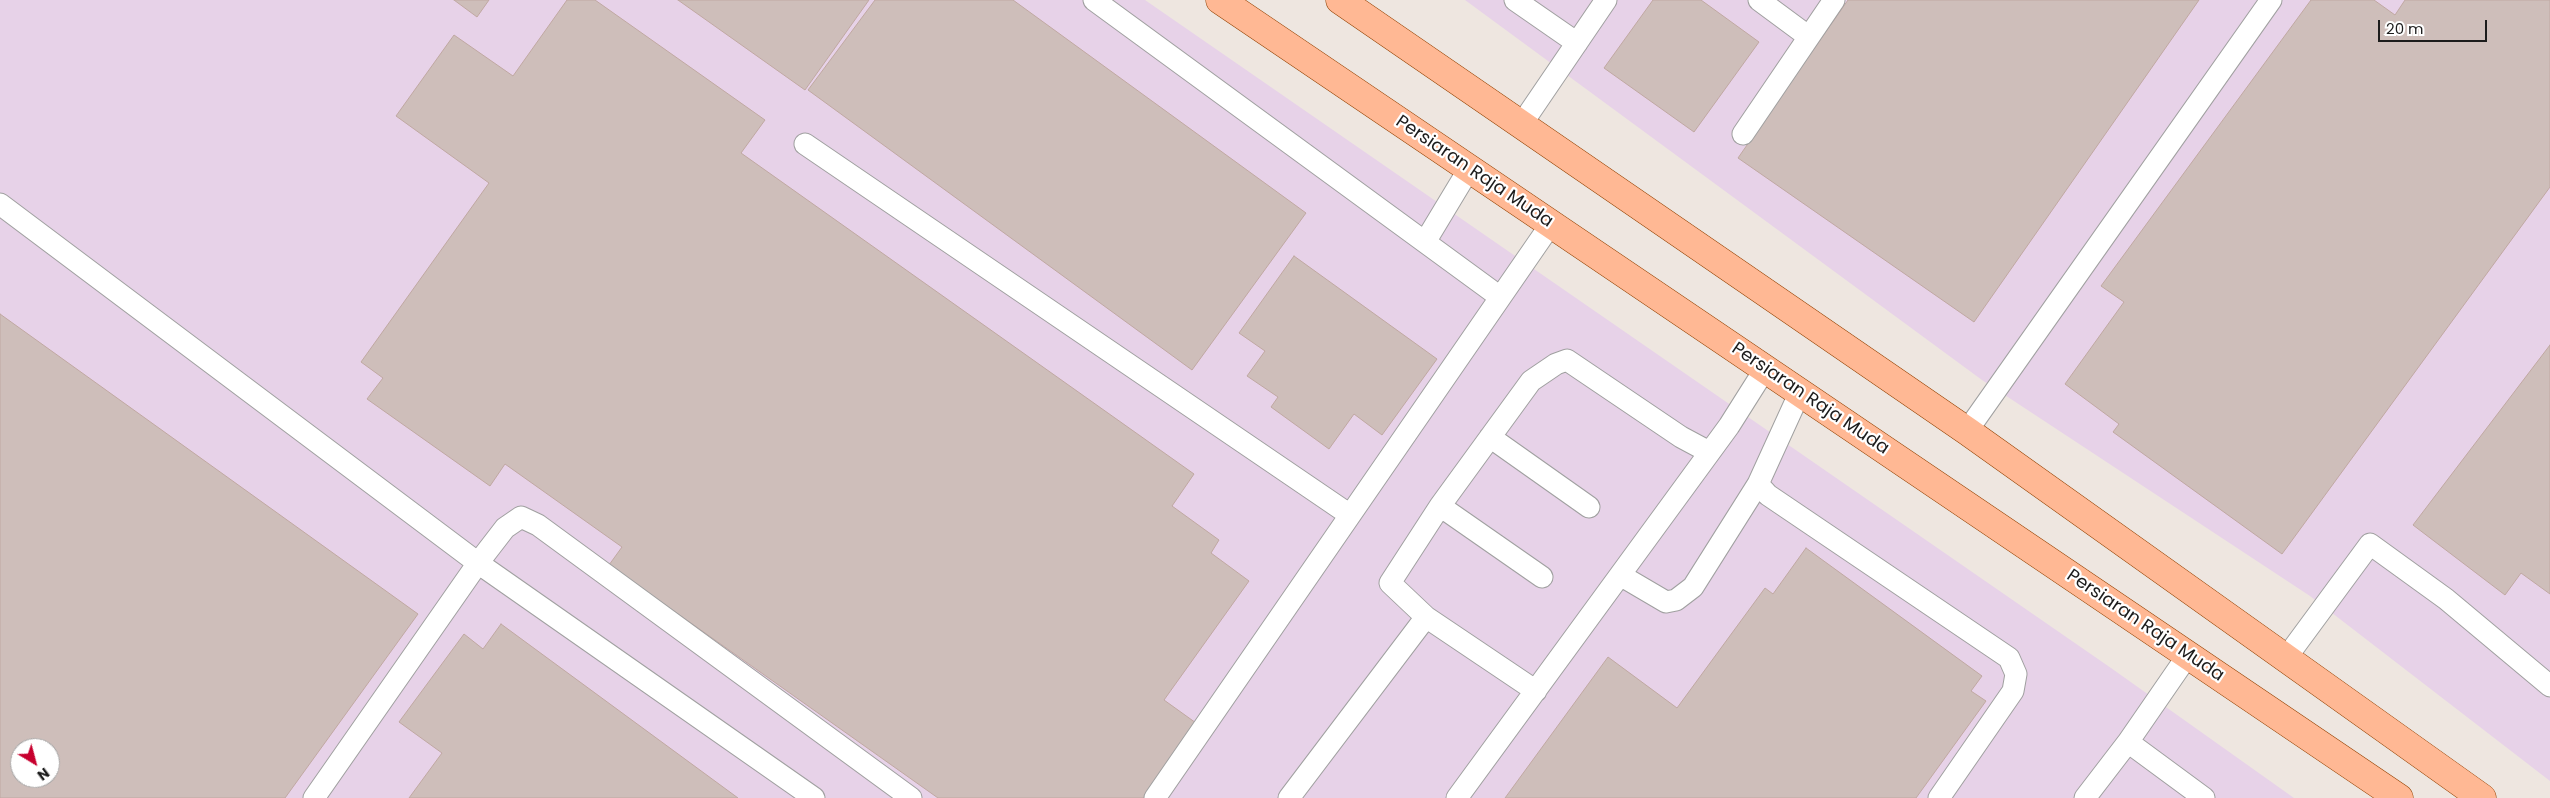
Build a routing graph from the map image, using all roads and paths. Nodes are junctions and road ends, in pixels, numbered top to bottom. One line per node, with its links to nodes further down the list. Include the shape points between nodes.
1 (1094, 0): 17 (lane)
2 (1220, 0): 14 (main road, Persiaran Raja Muda)
3 (1340, 0): 11 (main road)
4 (1515, 0): 10 (lane)
5 (1606, 0): 10 (lane)
6 (1759, 0): 9 (lane)
7 (1834, 0): 9 (lane)
8 (2271, 0): 21 (lane)
9 (1809, 37): 12 (lane)
10 (1577, 43): 11 (lane)
11 (1521, 125): 21 (main road)
12 (1743, 134)
13 (805, 144): 27 (lane)
14 (1470, 169): 16 (main road, Persiaran Raja Muda); 17 (lane)
15 (0, 204): 28 (lane)
16 (1551, 224): 18 (lane); 19 (main road, Persiaran Raja Muda)
17 (1425, 242): 18 (lane)
18 (1500, 297): 27 (lane)
19 (1765, 369): 20 (main road, Persiaran Raja Muda); 23 (lane)
20 (1800, 392): 24 (lane); 32 (main road, Persiaran Raja Muda)
21 (1967, 431): 33 (main road)
22 (1490, 437): 23 (lane, via 1531,381 1567,360 1681,438); 25 (lane); 26 (lane)
23 (1709, 452): 29 (lane)
24 (1758, 484): 29 (lane, via 1693,587 1676,600 1666,602); 43 (lane, via 1768,495 2009,658 2016,674 2013,691)
25 (1440, 506): 30 (lane); 31 (lane, via 1390,582)
26 (1589, 507)
27 (1350, 515): 40 (lane)
28 (478, 563): 37 (lane); 38 (lane); 39 (lane, via 505,528 521,518 538,524)
29 (1620, 575): 35 (lane)
30 (1542, 577)
31 (1426, 617): 35 (lane); 41 (lane)
32 (2188, 655): 36 (lane); 46 (main road, Persiaran Raja Muda)
33 (2286, 658): 34 (lane, via 2370,544 2446,600); 47 (main road)
34 (2550, 686)
35 (1536, 691): 42 (lane)
36 (2128, 742): 44 (lane); 45 (lane)
37 (314, 798)
38 (814, 798)
39 (911, 798)
40 (1155, 798)
41 (1289, 798)
42 (1457, 798)
43 (1939, 798)
44 (2085, 798)
45 (2204, 798)
46 (2399, 798)
47 (2482, 798)

